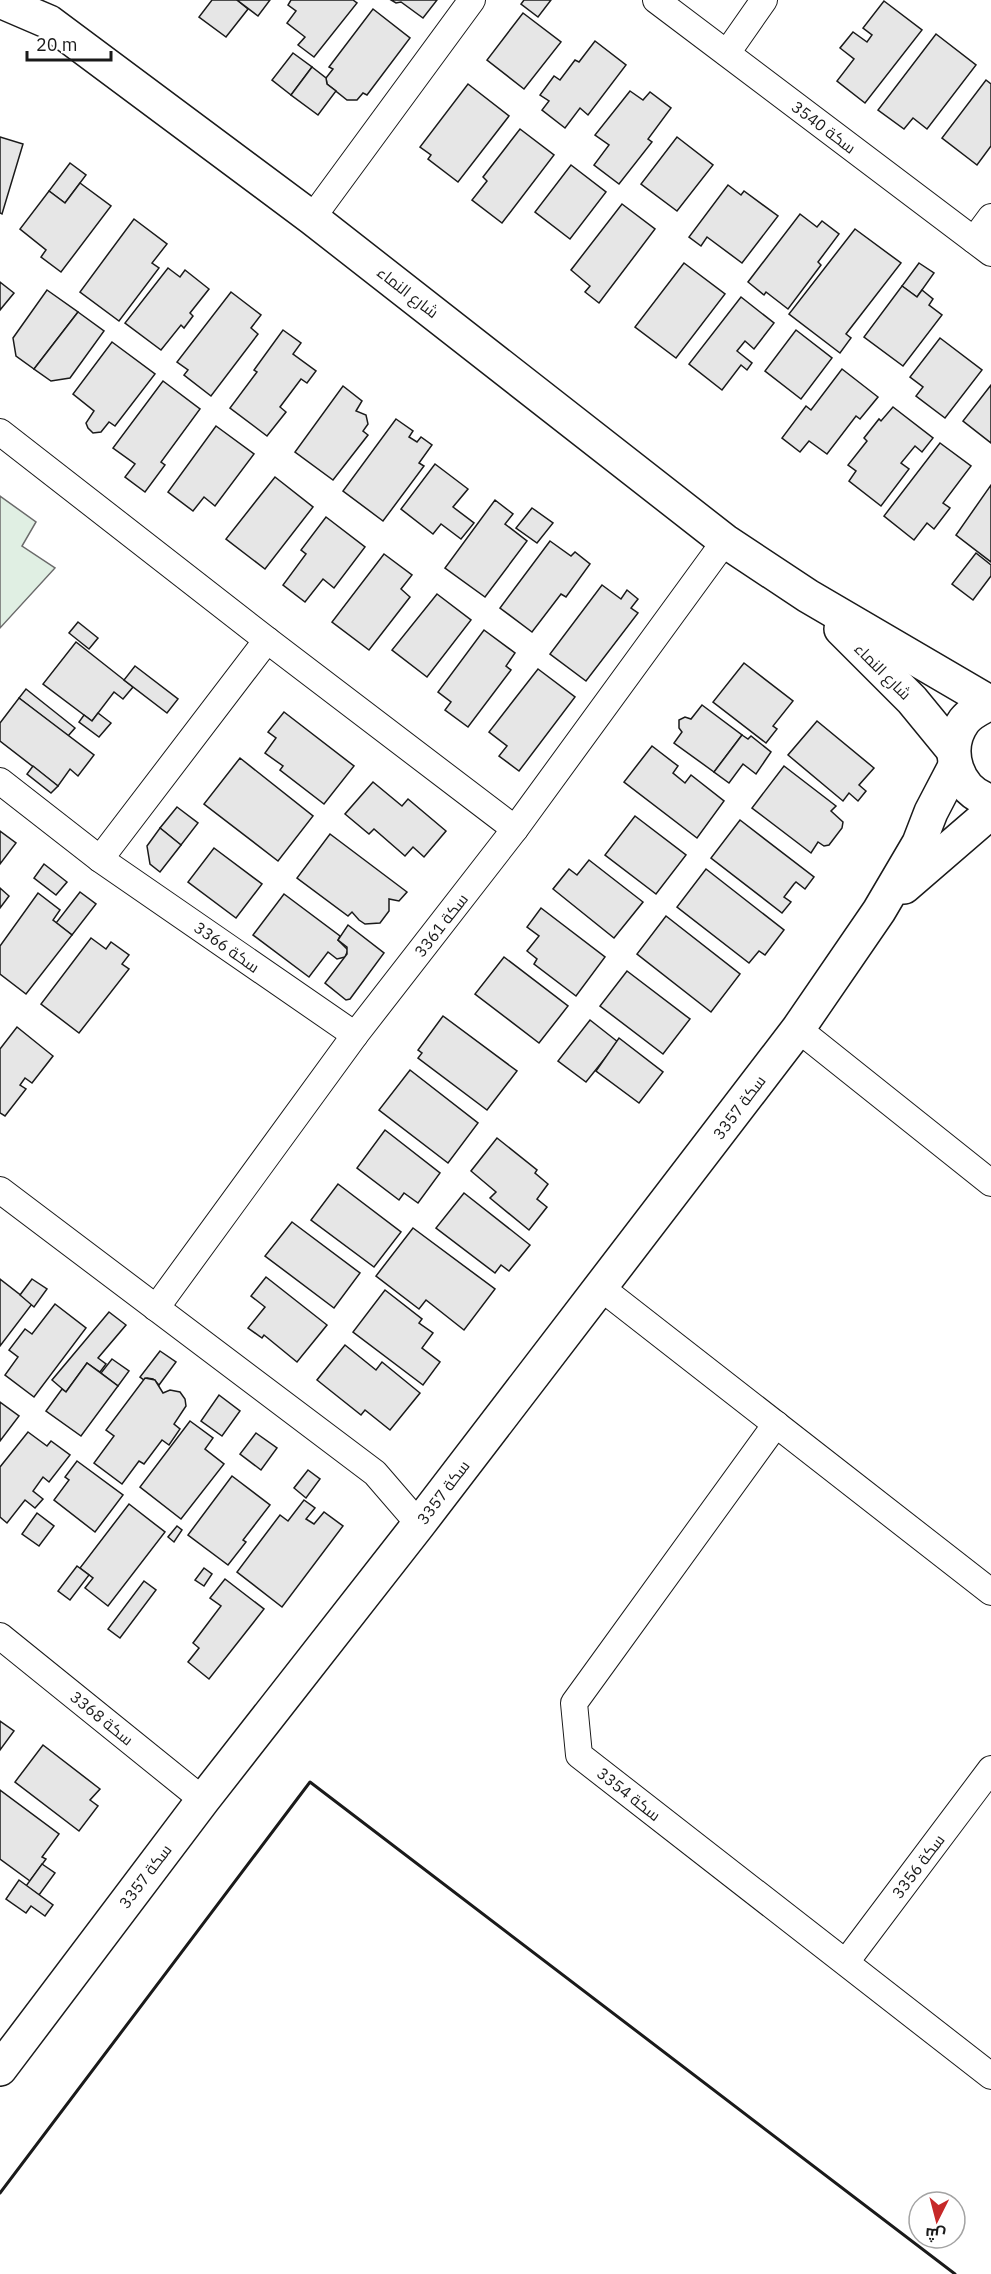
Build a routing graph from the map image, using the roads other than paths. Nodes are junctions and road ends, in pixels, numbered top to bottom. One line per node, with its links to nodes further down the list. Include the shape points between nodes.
1 (472, 0): 7 (street)
2 (656, 0): 5 (street, سكة 3540)
3 (764, 0): 5 (street)
4 (0, 1): 7 (street, شارع النماء, via 49,22)
5 (727, 53): 8 (street, سكة 3540)
6 (991, 217): 8 (street)
7 (312, 218): 10 (street, شارع النماء)
8 (983, 247)
9 (0, 432): 12 (street)
10 (725, 541): 11 (street, شارع النماء); 18 (street, سكة 3361)
11 (808, 596): 13 (street, شارع النماء); 14 (street, شارع النماء, via 912,700)
12 (267, 640): 18 (street); 19 (street)
13 (991, 703): 14 (street, سكة 3357, via 964,720 957,734)
14 (954, 758): 16 (street, شارع النماء, via 962,781 973,793); 20 (street, سكة 3357, via 919,843)
15 (0, 781): 19 (street, سكة 3366)
16 (991, 801)
17 (991, 812): 20 (street, سكة 3357)
18 (515, 829): 22 (street, سكة 3361)
19 (100, 859): 22 (street, سكة 3366)
20 (879, 910): 21 (street, سكة 3357)
21 (798, 1029): 23 (street); 25 (street, سكة 3357)
22 (355, 1035): 26 (street, سكة 3361)
23 (991, 1183)
24 (0, 1190): 26 (street)
25 (600, 1287): 27 (street); 28 (street, سكة 3357)
26 (156, 1308): 28 (street, via 375,1473)
27 (776, 1424): 29 (street); 33 (street, سكة 3354, via 574,1703 579,1755)
28 (419, 1524): 32 (street, سكة 3357)
29 (991, 1592)
30 (0, 1636): 32 (street, سكة 3368)
31 (991, 1769): 33 (street, سكة 3356)
32 (203, 1800): 34 (street, سكة 3357)
33 (846, 1962): 35 (street, سكة 3354)
34 (0, 2069)
35 (991, 2076)

